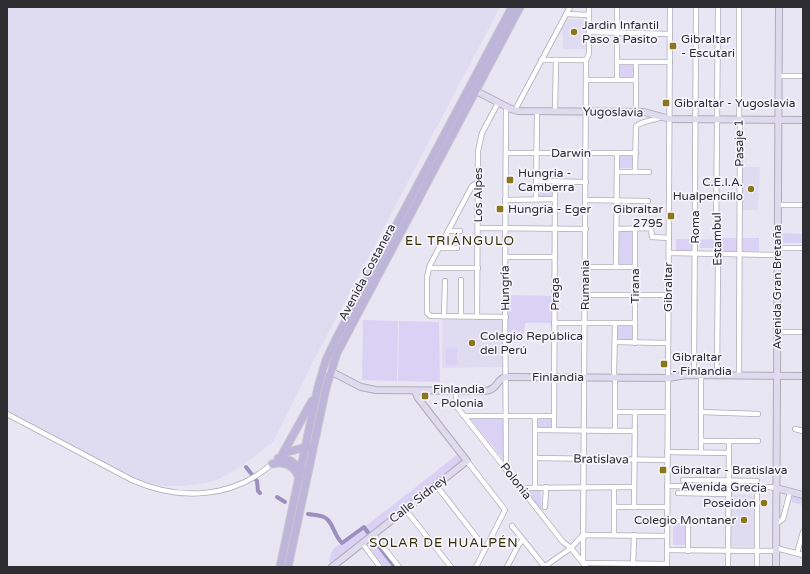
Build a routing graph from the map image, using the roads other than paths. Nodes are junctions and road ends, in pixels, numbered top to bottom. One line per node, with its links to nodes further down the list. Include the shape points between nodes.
1 (512, 7): 105 (main road, Avenida Costanera, via 337,337)
2 (520, 7): 27 (main road, Avenida Costanera)
3 (570, 7): 11 (street)
4 (589, 7): 12 (street, Rumania)
5 (618, 7): 14 (street)
6 (670, 7): 15 (street, Gibraltar)
7 (696, 7): 37 (street, Roma)
8 (718, 7): 38 (street, Estambul)
9 (739, 7): 39 (street, Pasaje 1)
10 (779, 7): 22 (street, Avenida Gran Bretaña)
11 (566, 14): 12 (street); 16 (street)
12 (589, 15): 13 (street, Rumania)
13 (589, 32): 14 (street); 18 (street, Rumania)
14 (617, 33): 15 (street); 19 (street)
15 (670, 34): 21 (street, Gibraltar)
16 (542, 60): 17 (street); 30 (street)
17 (556, 60): 18 (street); 32 (street)
18 (586, 60): 24 (street, Rumania)
19 (617, 62): 20 (street); 25 (street)
20 (636, 62): 21 (street); 26 (street)
21 (670, 62): 36 (street, Gibraltar)
22 (778, 76): 23 (street); 40 (street, Avenida Gran Bretaña)
23 (803, 76)
24 (586, 80): 25 (street); 33 (street, Rumania)
25 (617, 80): 26 (street)
26 (636, 80): 34 (street)
27 (476, 91): 28 (street, Yugoslavia); 105 (main road, Avenida Costanera)
28 (498, 103): 29 (street, Yugoslavia); 53 (street, Los Alpes, via 480,141)
29 (506, 107): 30 (street, Yugoslavia); 42 (street, Hungría)
30 (515, 110): 31 (street, Yugoslavia)
31 (537, 112): 32 (street, Yugoslavia); 43 (street)
32 (556, 112): 33 (street, Yugoslavia)
33 (586, 112): 34 (street, Yugoslavia); 44 (street, Rumania)
34 (636, 112): 35 (street, Yugoslavia)
35 (661, 117): 36 (street, Yugoslavia); 46 (street, via 638,123)
36 (670, 119): 37 (street, Yugoslavia); 70 (street, Gibraltar)
37 (695, 119): 38 (street, Yugoslavia); 76 (street, Roma)
38 (717, 119): 39 (street, Yugoslavia); 77 (street, Estambul)
39 (740, 120): 40 (street, Yugoslavia); 78 (street, Pasaje 1)
40 (778, 120): 41 (street, Yugoslavia); 60 (street, Avenida Gran Bretaña)
41 (803, 120)
42 (506, 153): 43 (street, Darwin); 56 (street, Hungría)
43 (536, 153): 44 (street, Darwin); 50 (street)
44 (586, 153): 45 (street, Darwin); 52 (street, Rumania)
45 (617, 153): 46 (street, Darwin); 47 (street, Tirana)
46 (636, 153): 48 (street)
47 (617, 172): 48 (street); 58 (street, Tirana)
48 (635, 172): 49 (street)
49 (649, 172)
50 (536, 181): 51 (street); 54 (street)
51 (555, 181): 52 (street); 55 (street, Praga)
52 (586, 182): 57 (street, Rumania)
53 (478, 187): 62 (street, Los Alpes); 68 (street, via 476,184 473,185)
54 (536, 199): 55 (street); 56 (street)
55 (555, 199): 64 (street, Praga)
56 (505, 200): 63 (street, Hungría)
57 (586, 200): 58 (street); 65 (street, Rumania)
58 (616, 200): 59 (street); 66 (street, Tirana)
59 (648, 201)
60 (778, 205): 61 (street); 73 (street, Avenida Gran Bretaña)
61 (803, 205)
62 (478, 228): 63 (street); 86 (street, Los Alpes)
63 (505, 228): 64 (street); 80 (street, Hungría)
64 (555, 229): 65 (street); 81 (street, Praga)
65 (586, 229): 82 (street, Rumania)
66 (616, 229): 67 (street); 83 (street, Tirana)
67 (635, 229): 70 (street, via 649,228 652,236); 84 (street, Tirana)
68 (448, 231): 69 (street); 71 (street)
69 (460, 231)
70 (669, 238): 75 (street, Gibraltar)
71 (439, 248): 72 (street); 85 (street)
72 (457, 248)
73 (777, 248): 74 (street); 79 (street, Avenida Gran Bretaña)
74 (803, 248)
75 (669, 253): 76 (street); 91 (street, Gibraltar)
76 (694, 254): 77 (street); 106 (street, Roma)
77 (717, 254): 78 (street); 108 (street, Estambul)
78 (740, 254): 79 (street); 109 (street, Pasaje 1)
79 (777, 255): 100 (street, Avenida Gran Bretaña)
80 (505, 257): 81 (street); 95 (street, Hungría)
81 (555, 257): 96 (street, Praga)
82 (585, 267): 83 (street); 89 (street, Rumania)
83 (616, 267): 84 (street)
84 (635, 267): 90 (street, Tirana)
85 (429, 268): 86 (street); 92 (street, via 426,312 431,316)
86 (478, 268): 94 (street, Los Alpes)
87 (461, 280): 93 (street)
88 (445, 281): 92 (street)
89 (585, 295): 90 (street); 97 (street, Rumania)
90 (635, 295): 91 (street); 98 (street, Tirana)
91 (668, 296): 104 (street, Gibraltar)
92 (444, 316): 93 (street)
93 (461, 316): 94 (street)
94 (477, 316): 95 (street)
95 (506, 317): 112 (street, Hungría)
96 (554, 323): 97 (street); 113 (street, Praga)
97 (585, 323): 99 (street); 114 (street, Rumania)
98 (635, 323): 99 (street); 103 (street, Tirana)
99 (616, 324): 102 (street)
100 (777, 332): 101 (street); 110 (street, Avenida Gran Bretaña)
101 (803, 332)
102 (615, 342): 103 (street); 115 (street)
103 (635, 343): 104 (street)
104 (668, 343): 116 (street, Gibraltar)
105 (327, 370): 117 (street, via 369,390); 119 (main road, Avenida Costanera); 138 (main road, Avenida Costanera)
106 (694, 375): 107 (street, Finlandia); 116 (street, Finlandia)
107 (701, 375): 108 (street, Finlandia); 123 (street)
108 (717, 375): 109 (street, Finlandia)
109 (739, 375): 110 (street, Finlandia)
110 (777, 376): 111 (street, Finlandia); 173 (street, Avenida Gran Bretaña)
111 (803, 376)
112 (506, 377): 113 (street, Finlandia); 118 (street, via 500,379 496,387 490,391); 126 (street, Hungría)
113 (554, 377): 114 (street, Finlandia); 129 (street, Praga)
114 (585, 377): 115 (street, Finlandia); 133 (street, Rumania)
115 (615, 377): 116 (street, Finlandia); 120 (street)
116 (668, 378): 122 (street, Gibraltar)
117 (415, 391): 118 (street); 151 (street)
118 (456, 391): 127 (street, Polonia, via 456,405)
119 (317, 393): 137 (main road); 142 (main road, Avenida Costanera)
120 (615, 412): 121 (street); 134 (street)
121 (635, 412): 122 (street); 135 (street)
122 (668, 412): 143 (street, Gibraltar)
123 (701, 412): 125 (street); 139 (street)
124 (7, 414): 152 (street, via 132,480 171,493 195,494 227,489 256,476)
125 (758, 414)
126 (506, 415): 127 (street); 128 (street); 154 (street, Hungría)
127 (464, 416): 154 (street, Polonia)
128 (535, 416): 129 (street); 131 (street)
129 (554, 416): 132 (street, Praga)
130 (795, 429): 136 (street)
131 (535, 430): 132 (street); 147 (street)
132 (554, 430): 133 (street)
133 (584, 431): 134 (street); 148 (street, Rumania)
134 (615, 431): 135 (street)
135 (635, 431): 149 (street)
136 (803, 431)
137 (293, 437): 142 (main road, via 293,444); 146 (main road)
138 (314, 440): 142 (main road, via 310,446); 155 (main road, Avenida Costanera)
139 (701, 441): 140 (street); 144 (street)
140 (729, 441): 141 (street); 145 (street)
141 (758, 441)
142 (302, 449): 146 (main road); 153 (main road, Avenida Costanera)
143 (667, 452): 144 (street); 150 (street, Gibraltar)
144 (700, 452): 145 (street)
145 (729, 452): 158 (street)
146 (280, 455): 152 (street); 153 (main road)
147 (535, 458): 148 (street, Bratislava); 164 (street)
148 (584, 459): 149 (street, Bratislava); 166 (street, Rumania)
149 (634, 459): 150 (street, Bratislava); 168 (street)
150 (667, 460): 162 (street, Gibraltar)
151 (467, 461): 161 (street, Calle Sídney); 197 (street, via 504,510)
152 (272, 464): 155 (main road, via 290,465)
153 (301, 469): 155 (main road, Avenida Costanera)
154 (506, 469): 172 (street, Polonia)
155 (302, 480): 210 (main road, Avenida Costanera); 211 (main road, Avenida Costanera)
156 (683, 480): 157 (street)
157 (703, 480): 158 (street); 163 (street)
158 (729, 480): 159 (street); 169 (street)
159 (749, 481): 160 (street); 170 (street)
160 (757, 481)
161 (436, 485): 183 (street, Calle Sídney); 197 (street)
162 (667, 486): 163 (street, Avenida Grecia); 182 (street, Gibraltar)
163 (703, 486): 169 (street, Avenida Grecia); 176 (street)
164 (535, 487): 165 (street); 172 (street)
165 (546, 487): 166 (street); 179 (street)
166 (584, 487): 167 (street); 191 (street, Rumania)
167 (614, 487): 168 (street); 180 (street)
168 (634, 487): 181 (street)
169 (729, 487): 170 (street, Avenida Grecia); 177 (street)
170 (749, 487): 171 (street, Avenida Grecia)
171 (757, 487): 173 (street, Avenida Grecia); 203 (street)
172 (521, 488): 198 (street, Polonia, via 563,542)
173 (776, 488): 174 (street, Avenida Grecia); 187 (street, Avenida Gran Bretaña)
174 (790, 492): 178 (street, Avenida Grecia); 187 (street, via 783,519)
175 (678, 493): 176 (street)
176 (703, 494): 177 (street)
177 (729, 494): 186 (street)
178 (803, 495)
179 (545, 507)
180 (614, 507): 181 (street); 192 (street)
181 (634, 507): 182 (street)
182 (667, 507): 184 (street, Gibraltar)
183 (405, 509): 190 (street, Calle Sídney); 215 (street)
184 (667, 521): 185 (street); 194 (street, Gibraltar)
185 (688, 521): 186 (street); 201 (street)
186 (728, 521): 202 (street)
187 (776, 524): 200 (street, Avenida Gran Bretaña)
188 (512, 526): 195 (street)
189 (803, 532): 204 (street)
190 (373, 534): 196 (street, Calle Sídney); 214 (street)
191 (583, 535): 192 (street); 198 (street); 206 (street, Rumania)
192 (614, 535): 193 (street)
193 (634, 535): 194 (street); 208 (street)
194 (667, 536): 199 (street, Gibraltar)
195 (523, 540): 217 (street); 218 (street)
196 (362, 543): 212 (street, Calle Sídney); 213 (street)
197 (485, 548): 216 (street)
198 (571, 548): 206 (street, Polonia); 218 (street)
199 (667, 550): 201 (street); 209 (street, Gibraltar)
200 (776, 550): 203 (street); 204 (street); 221 (street, Avenida Gran Bretaña)
201 (688, 551): 202 (street)
202 (728, 551): 203 (street); 219 (street)
203 (757, 551): 220 (street)
204 (797, 553): 205 (street)
205 (803, 555)
206 (584, 565): 207 (street)
207 (614, 565): 208 (street)
208 (633, 565): 209 (street)
209 (667, 565)
210 (280, 567)
211 (288, 567)
212 (332, 567)
213 (380, 567)
214 (399, 567)
215 (451, 567)
216 (476, 567)
217 (507, 567)
218 (545, 567)
219 (728, 567)
220 (757, 567)
221 (776, 567)

